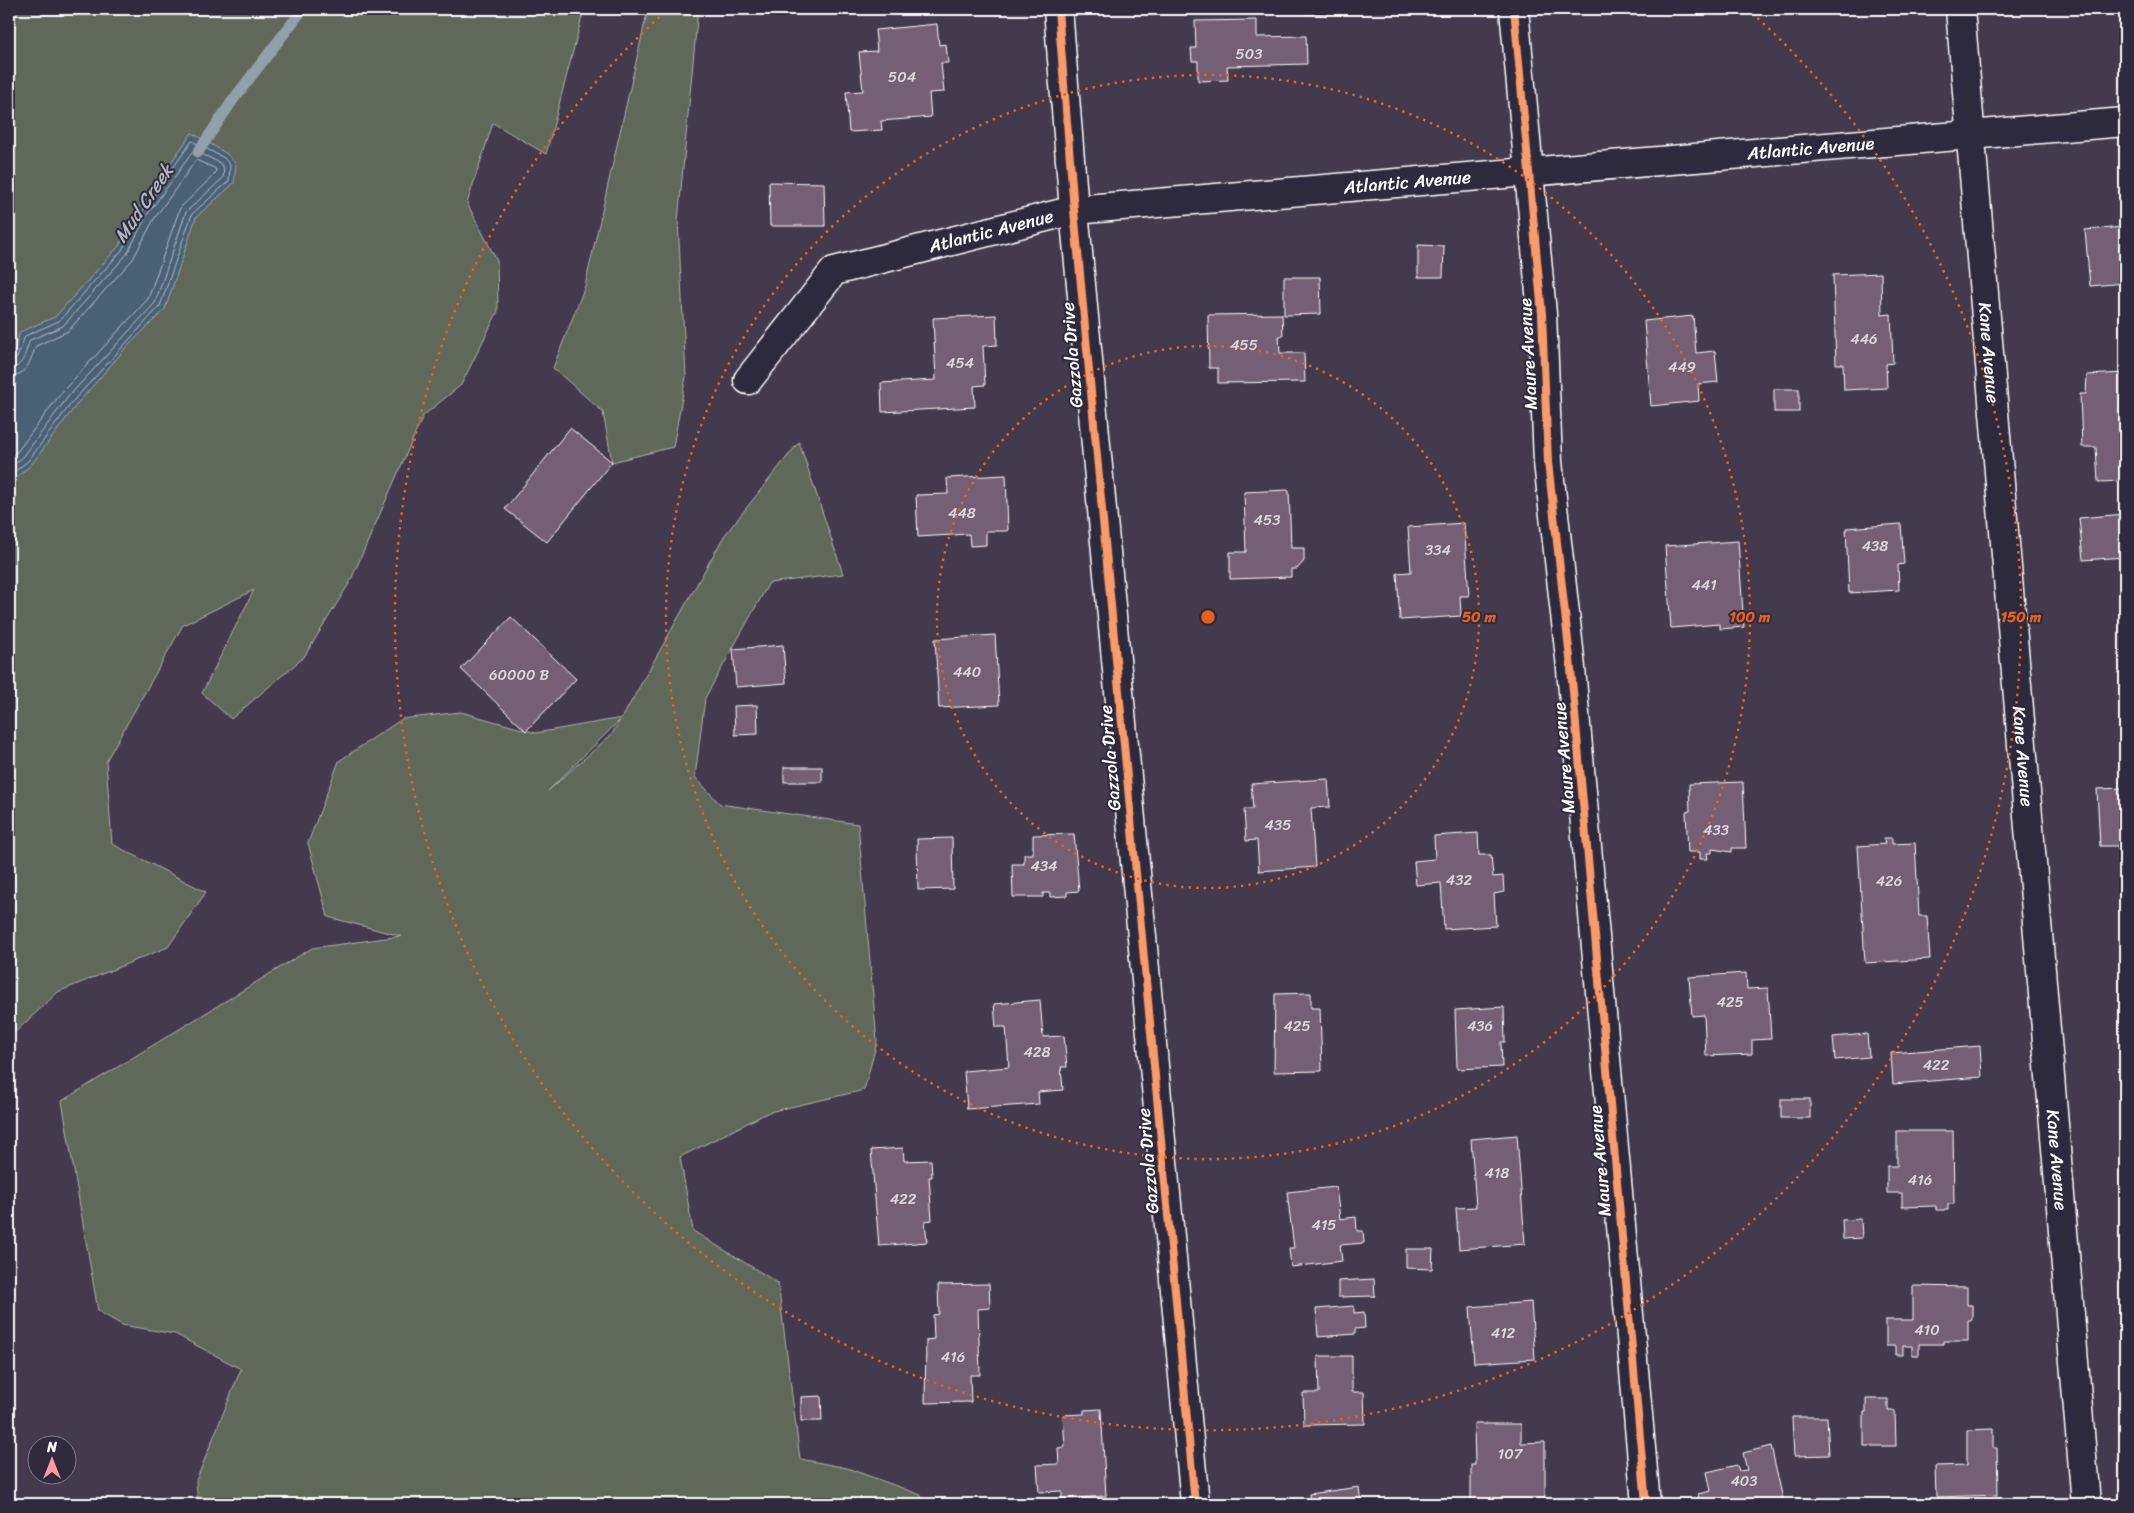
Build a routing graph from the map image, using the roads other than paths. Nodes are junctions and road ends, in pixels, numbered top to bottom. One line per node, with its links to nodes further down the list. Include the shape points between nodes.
1 (1058, 9): 7 (street, Gazzola Drive)
2 (1514, 9): 6 (street, Maure Avenue)
3 (1960, 9): 5 (street, Kane Avenue)
4 (2125, 122): 5 (street, Atlantic Avenue)
5 (1970, 135): 6 (street, Atlantic Avenue); 11 (street, Kane Avenue)
6 (1527, 172): 7 (street, Atlantic Avenue); 10 (street, Maure Avenue, via 1542,314 1548,462 1571,668)
7 (1074, 210): 8 (street, Atlantic Avenue, via 834,271); 9 (street, Gazzola Drive)
8 (748, 380)
9 (1195, 1504)
10 (1646, 1504)
11 (2086, 1504)

